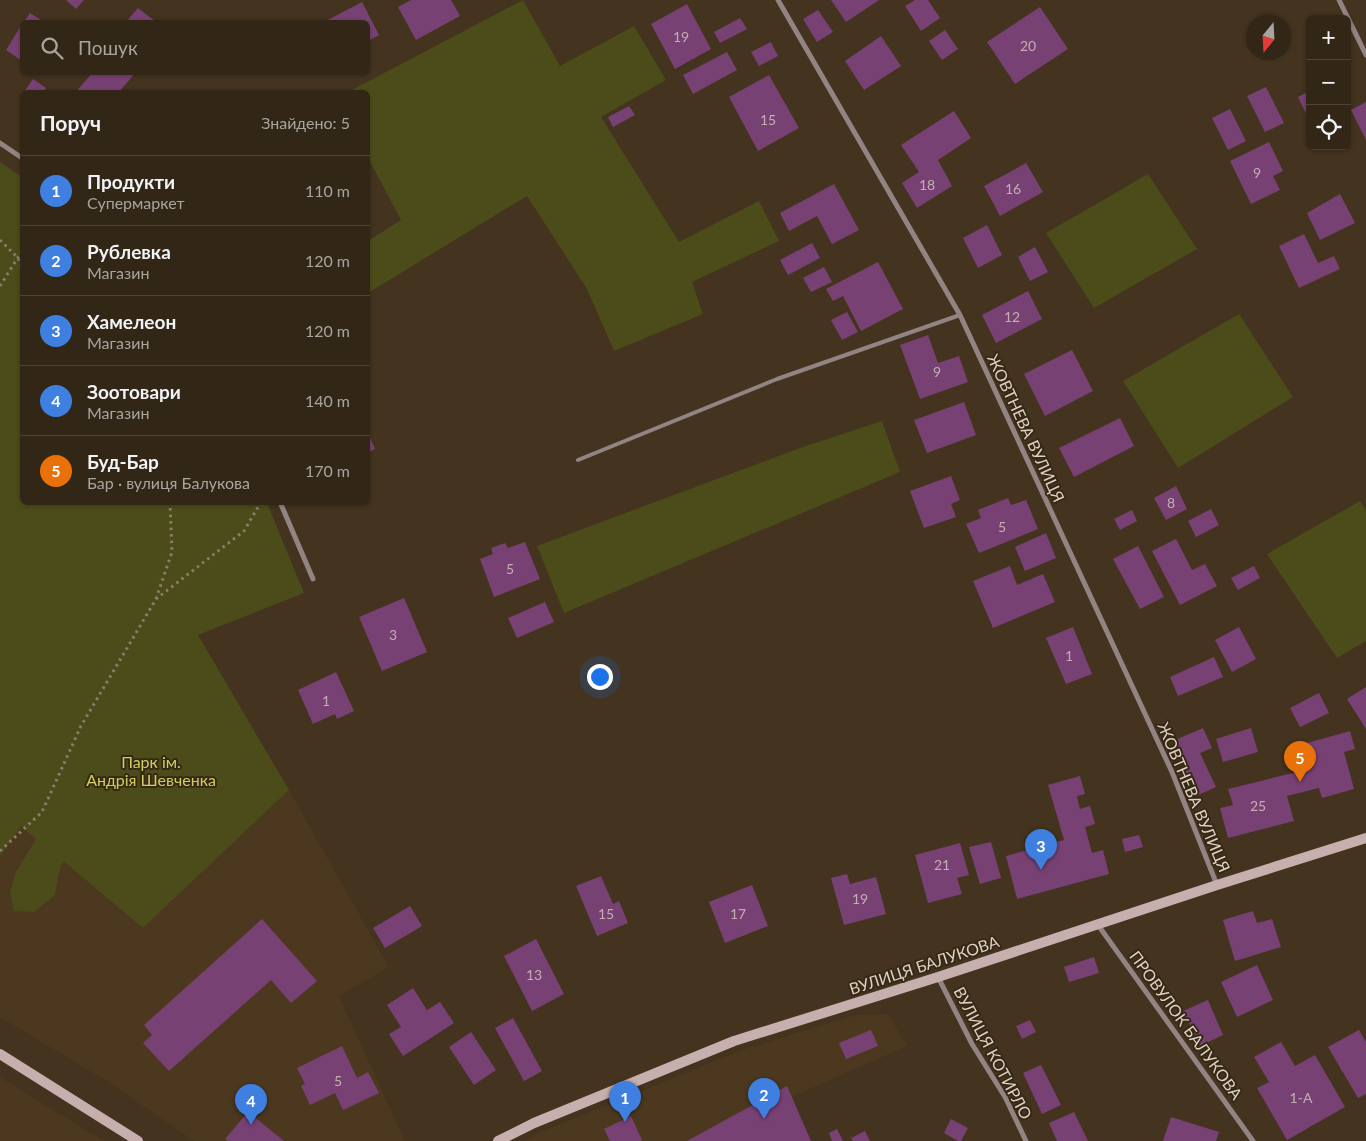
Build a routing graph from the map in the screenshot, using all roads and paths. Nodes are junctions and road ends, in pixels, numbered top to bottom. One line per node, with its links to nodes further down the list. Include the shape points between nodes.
1 (778, 0): 11 (street, ЖОВТНЕВА ВУЛИЦЯ)
2 (1339, 0): 3 (street)
3 (1366, 55)
4 (0, 144): 5 (street)
5 (20, 157)
6 (0, 240): 8 (path)
7 (20, 254): 8 (path)
8 (18, 258): 9 (path); 10 (path)
9 (20, 263)
10 (0, 286)
11 (960, 315): 12 (lane, via 777,380); 20 (street, ЖОВТНЕВА ВУЛИЦЯ, via 1172,772)
12 (578, 460)
13 (170, 505): 17 (path, via 172,552)
14 (259, 505): 17 (path, via 244,530)
15 (281, 505): 16 (street)
16 (313, 579)
17 (156, 599): 19 (path, via 81,726 42,812)
18 (1366, 838): 20 (main road, ВУЛИЦЯ БАЛУКОВА)
19 (0, 851)
20 (1218, 885): 21 (main road, ВУЛИЦЯ БАЛУКОВА)
21 (1098, 925): 22 (main road, ВУЛИЦЯ БАЛУКОВА); 27 (street, ПРОВУЛОК БАЛУКОВА)
22 (938, 977): 25 (main road, ВУЛИЦЯ БАЛУКОВА, via 734,1041 534,1123); 26 (street, ВУЛИЦЯ КОТИРЛО)
23 (0, 1054): 24 (main road)
24 (138, 1141)
25 (498, 1141)
26 (1026, 1141)
27 (1253, 1141)

